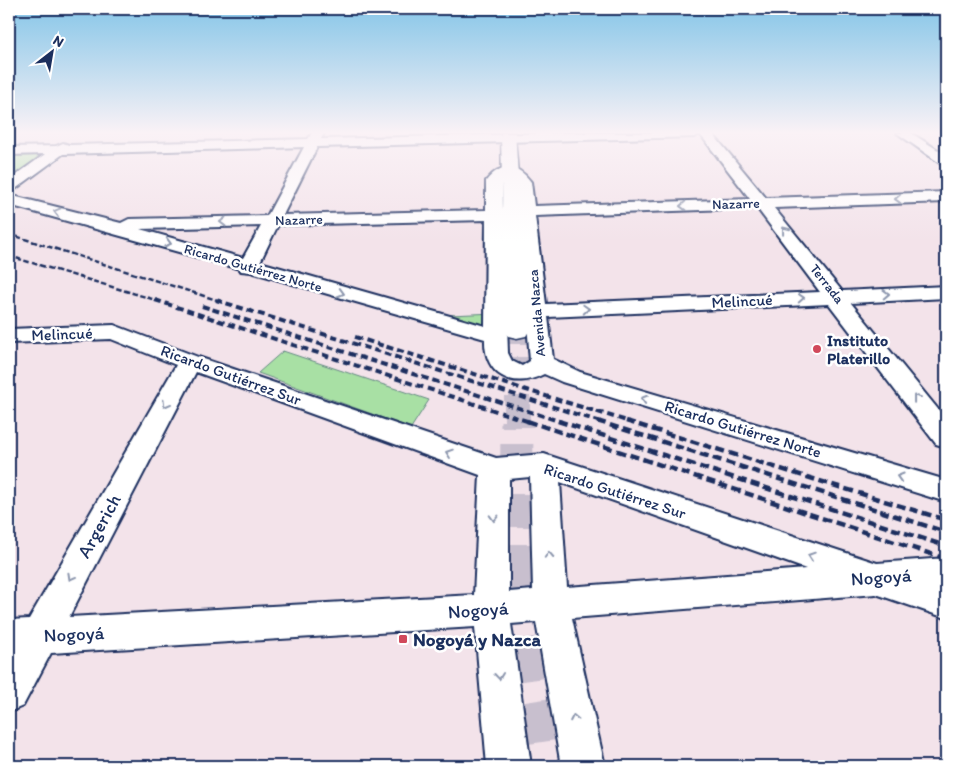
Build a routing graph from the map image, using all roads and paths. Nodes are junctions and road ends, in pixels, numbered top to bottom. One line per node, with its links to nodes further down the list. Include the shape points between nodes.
1 (33, 169): 5 (street)
2 (299, 169): 11 (street)
3 (736, 169): 8 (street, Terrada)
4 (508, 170): 9 (street, Avenida Nazca, via 523,182); 10 (street, Avenida Nazca, via 494,181); 20 (main road, Avenida Nazca)
5 (9, 187)
6 (946, 197): 8 (street, Nazarre, one-way to 8)
7 (9, 200): 12 (street, Ricardo Gutiérrez Norte, one-way to 7)
8 (764, 203): 9 (street, Nazarre, one-way to 9); 15 (street, Terrada, one-way to 8)
9 (527, 211): 16 (street, Avenida Nazca)
10 (494, 215): 11 (street, Nazarre); 17 (street, Avenida Nazca)
11 (272, 221): 12 (street, Nazarre, one-way to 12); 13 (street)
12 (104, 224): 13 (street, Ricardo Gutiérrez Norte, one-way to 13)
13 (248, 267): 18 (street, Ricardo Gutiérrez Norte, one-way to 18)
14 (946, 292): 15 (street, Melincué, one-way to 14)
15 (837, 296): 16 (street, Melincué, one-way to 15); 24 (street, Terrada, one-way to 15)
16 (537, 311): 23 (street, Avenida Nazca)
17 (497, 312): 18 (street); 20 (street, Avenida Nazca)
18 (422, 316): 20 (street, Ricardo Gutiérrez Norte)
19 (114, 332): 21 (street, Melincué); 22 (street, Ricardo Gutiérrez Sur)
20 (507, 334): 23 (street, Avenida Nazca, via 498,361 504,369 529,372)
21 (9, 336)
22 (190, 362): 26 (street, Ricardo Gutiérrez Sur, one-way to 22); 33 (street, Argerich, one-way to 33)
23 (542, 363): 27 (street, Ricardo Gutiérrez Norte, one-way to 23, via 571,377)
24 (946, 437)
25 (544, 465): 26 (street, Ricardo Gutiérrez Sur); 29 (street, Ricardo Gutiérrez Sur, one-way to 25); 31 (street, one-way to 25)
26 (495, 469): 32 (street, one-way to 32)
27 (946, 491)
28 (946, 573): 29 (street, Nogoyá)
29 (874, 578): 30 (street, Ricardo Gutiérrez Sur); 31 (street, Nogoyá)
30 (946, 602)
31 (551, 604): 32 (street, Nogoyá); 36 (street, one-way to 31)
32 (491, 610): 33 (street, Nogoyá); 35 (street, one-way to 35)
33 (23, 637): 34 (street, Argerich)
34 (9, 692)
35 (509, 766)
36 (584, 766)

